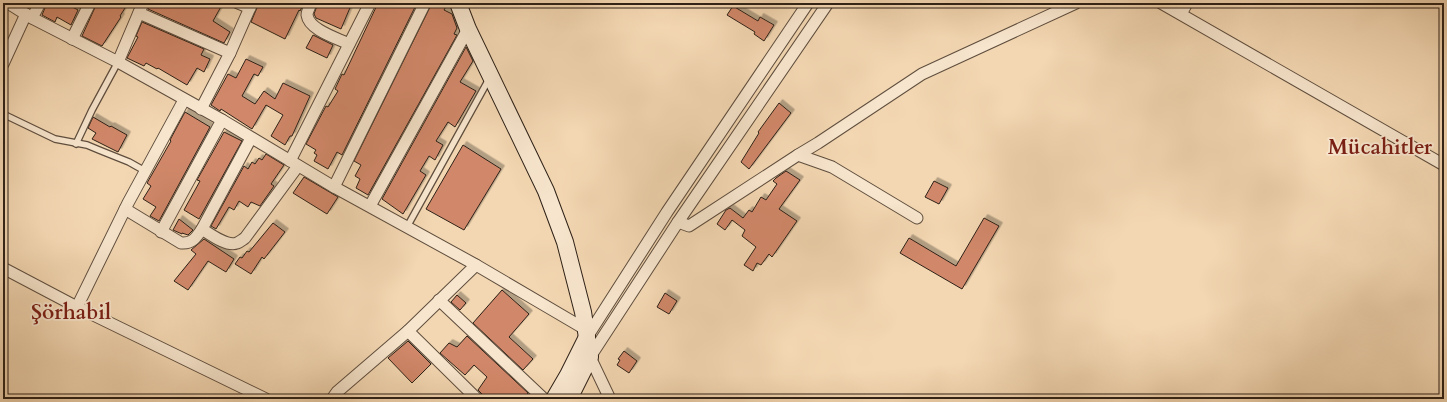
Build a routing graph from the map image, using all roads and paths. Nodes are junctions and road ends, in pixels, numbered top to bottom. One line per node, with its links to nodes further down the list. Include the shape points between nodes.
1 (8, 3): 17 (street)
2 (40, 3): 17 (street)
3 (90, 3): 19 (street)
4 (238, 3): 14 (street)
5 (311, 3): 20 (street, via 307,13 309,22 315,28)
6 (370, 3): 20 (street)
7 (424, 3): 35 (street)
8 (458, 3): 18 (street)
9 (808, 3): 48 (street)
10 (828, 3): 39 (street)
11 (1076, 3): 31 (street, via 922,74)
12 (1161, 3): 16 (street)
13 (1187, 3): 16 (street)
14 (251, 6): 21 (street)
15 (141, 8): 21 (street); 22 (street)
16 (1181, 14): 33 (street)
17 (29, 16): 19 (street); 23 (street)
18 (468, 30): 24 (street); 36 (street)
19 (72, 39): 22 (street)
20 (349, 44): 32 (street)
21 (230, 53): 26 (street)
22 (118, 62): 25 (street); 30 (lane)
23 (3, 64)
24 (491, 76): 40 (lane); 48 (street, via 549,199 565,242)
25 (184, 100): 26 (street); 34 (street)
26 (201, 109): 28 (street)
27 (3, 114): 30 (lane, via 55,139)
28 (222, 120): 29 (street); 42 (street)
29 (251, 138): 32 (street); 41 (street)
30 (76, 144): 34 (lane, via 112,155)
31 (798, 154): 38 (street, via 832,167); 39 (street, via 689,226)
32 (294, 163): 35 (street); 41 (street, via 249,234 241,241 229,244)
33 (1444, 165)
34 (145, 171): 37 (street)
35 (334, 187): 36 (street)
36 (370, 206): 40 (street)
37 (125, 209): 42 (street); 46 (street)
38 (917, 218)
39 (678, 222): 49 (street)
40 (407, 227): 43 (street)
41 (202, 229): 42 (street, via 193,241 185,243)
42 (161, 232)
43 (476, 265): 45 (street); 48 (street)
44 (3, 268): 46 (street)
45 (439, 300): 47 (street); 53 (street)
46 (77, 307): 50 (street)
47 (408, 331): 51 (street); 52 (street)
48 (586, 333): 49 (street); 54 (street, via 568,375)
49 (590, 357): 55 (street); 56 (street)
50 (266, 399)
51 (332, 399)
52 (477, 399)
53 (544, 399)
54 (554, 399)
55 (569, 399)
56 (610, 399)

